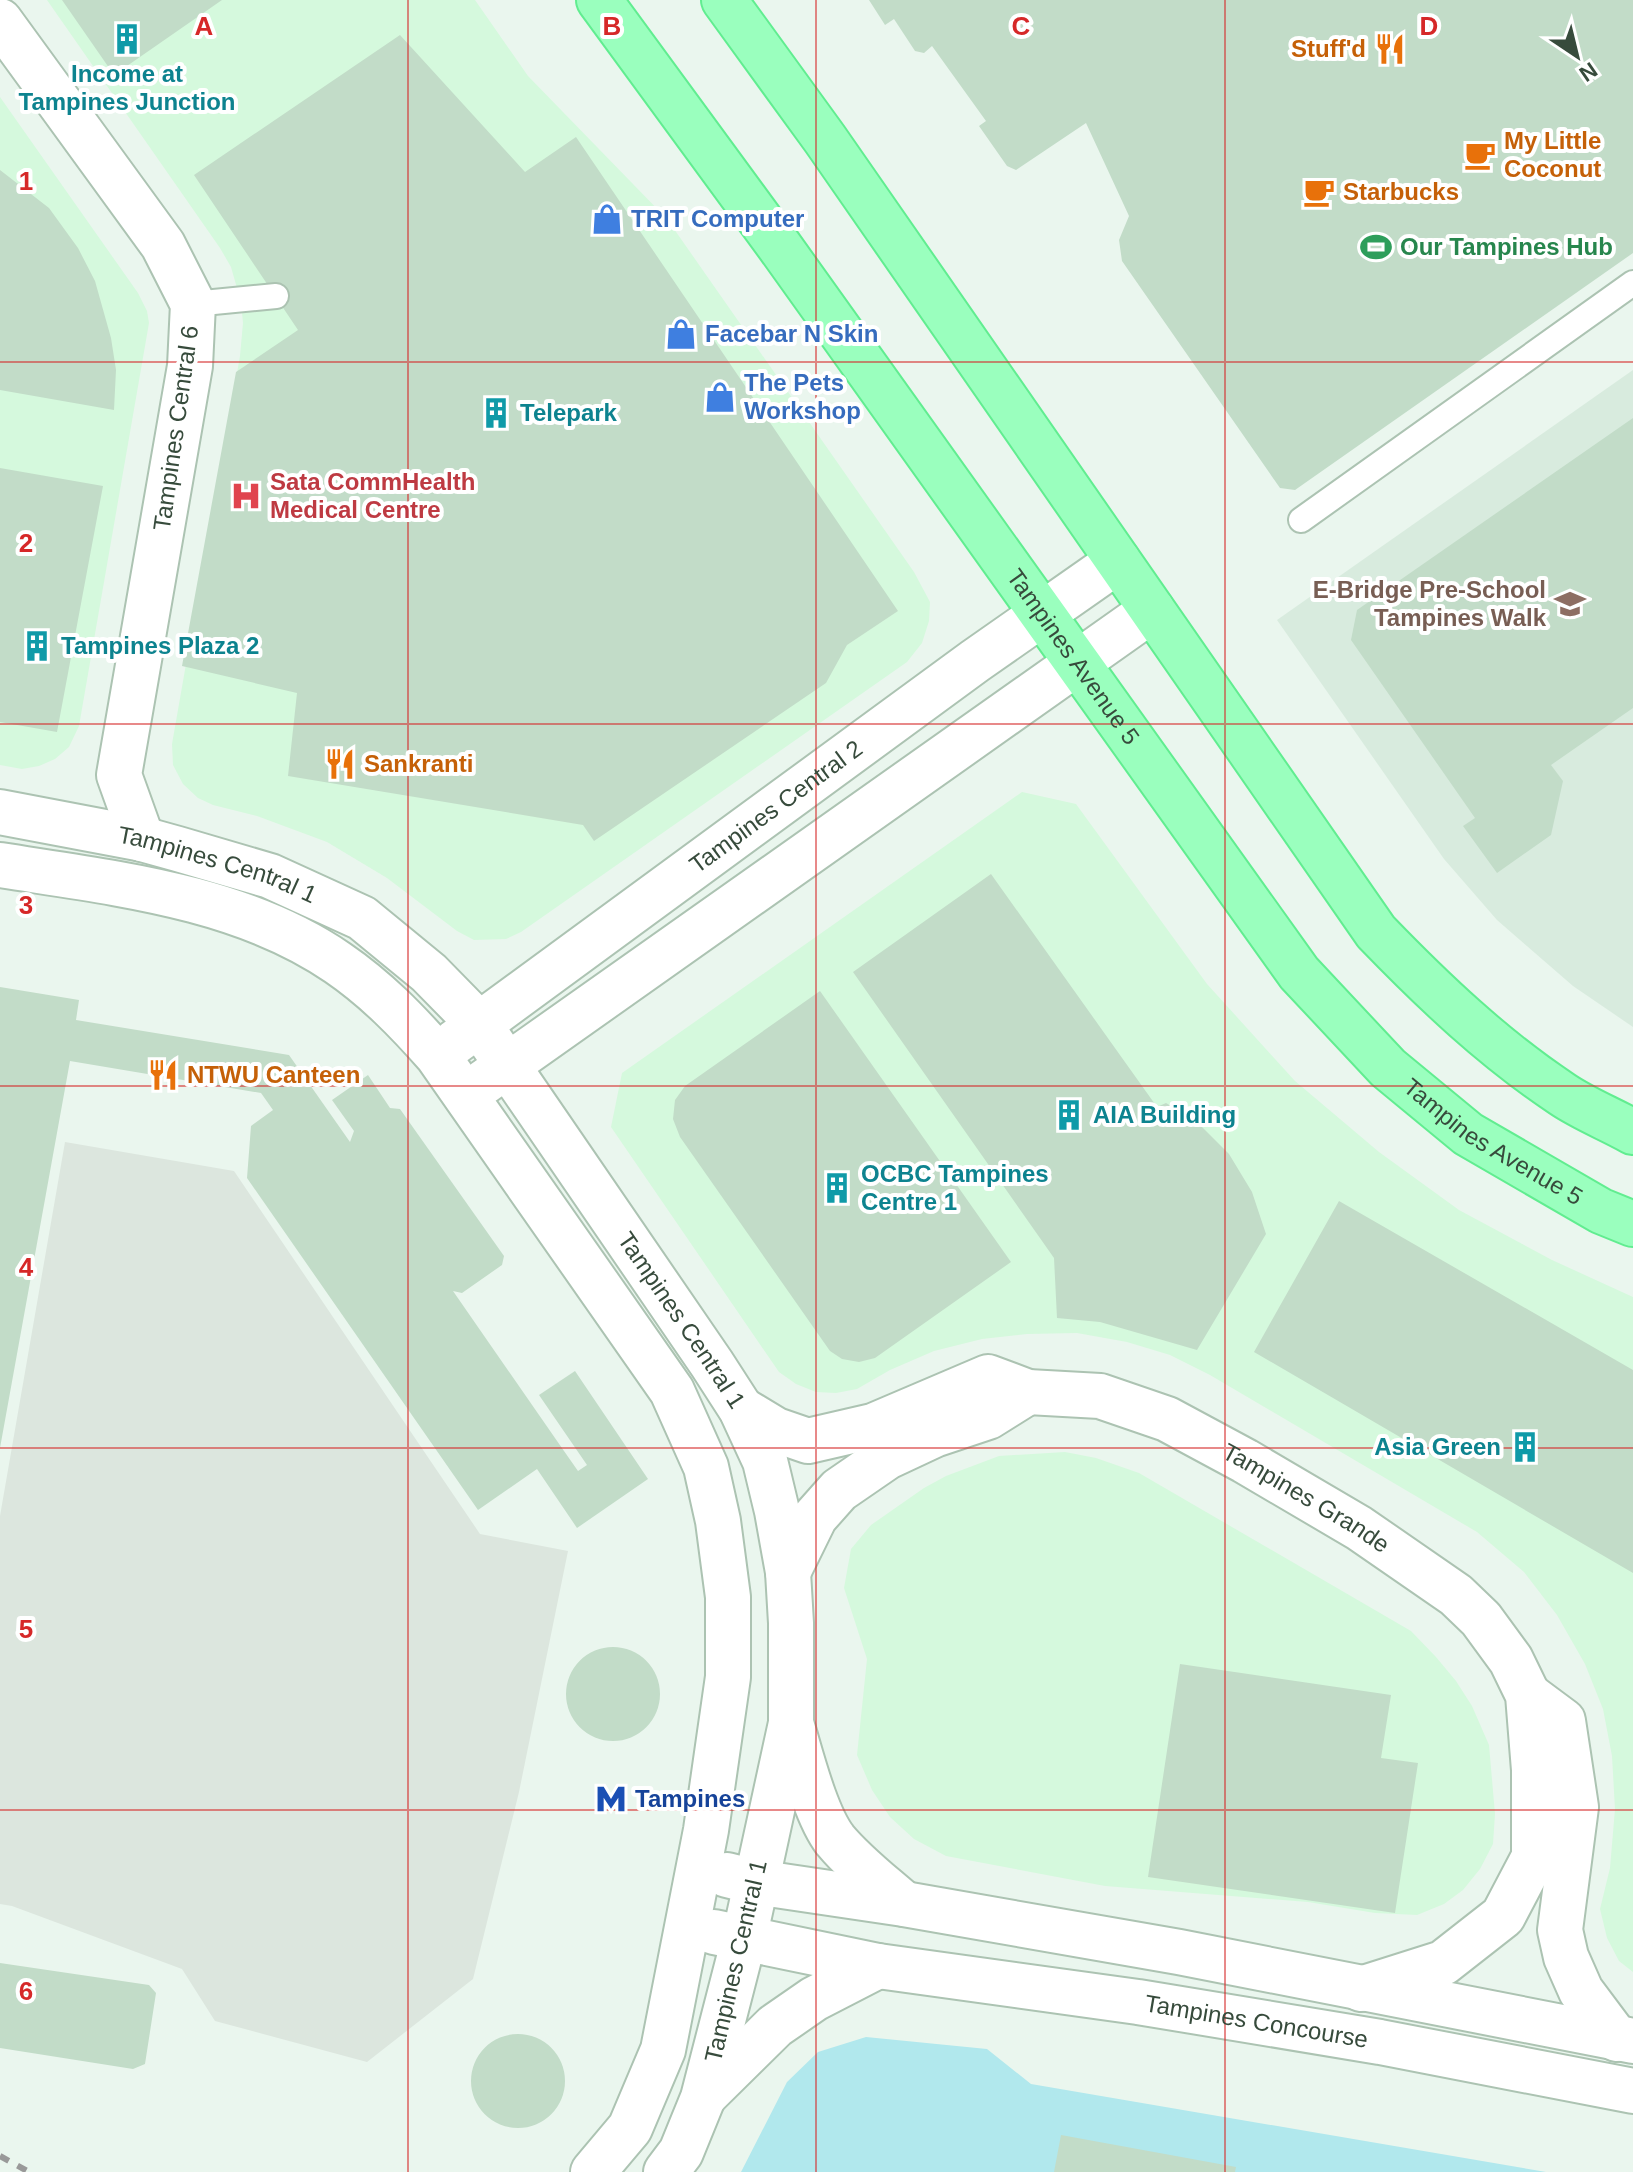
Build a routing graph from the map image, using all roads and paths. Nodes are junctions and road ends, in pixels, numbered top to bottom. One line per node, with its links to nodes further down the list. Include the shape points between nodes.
1 (599, 0): 10 (main road, Tampines Avenue 5)
2 (724, 0): 8 (main road)
3 (0, 21): 6 (street, Tampines Central 6, via 163,245)
4 (1633, 283): 7 (lane)
5 (276, 296): 6 (lane)
6 (193, 304): 13 (street, Tampines Central 6, via 190,366 119,775)
7 (1301, 520)
8 (1118, 561): 9 (main road); 10 (street, Tampines Central 2)
9 (1152, 610): 11 (street); 19 (main road, via 1376,932 1490,1042 1564,1096)
10 (1043, 615): 11 (main road, Tampines Avenue 5); 15 (street, Tampines Central 2)
11 (1077, 663): 17 (street); 20 (main road, Tampines Avenue 5, via 1299,973 1388,1068 1468,1134)
12 (0, 812): 13 (street, Tampines Central 1)
13 (142, 839): 15 (street, Tampines Central 1, via 270,876 362,918 429,973)
14 (0, 865): 16 (street, Tampines Central 1, via 189,899 272,927 337,963 397,1010)
15 (479, 1024): 16 (street, Tampines Central 2); 17 (street, Tampines Central 1)
16 (437, 1055): 18 (street, Tampines Central 1)
17 (507, 1066): 18 (street); 22 (street, Tampines Central 1)
18 (466, 1096): 26 (street, Tampines Central 1, via 672,1391 706,1467 728,1597 728,1677)
19 (1633, 1132)
20 (1633, 1224)
21 (1028, 1392): 22 (street, Tampines Grande, via 988,1377 873,1426 808,1441); 23 (street, via 988,1417 887,1457 839,1490 815,1517); 24 (street, Tampines Grande, via 1100,1396 1167,1419 1359,1528 1456,1595 1481,1619)
22 (741, 1409): 23 (street, Tampines Central 1, via 765,1461)
23 (788, 1572): 25 (street, Tampines Central 1)
24 (1528, 1695): 32 (street, Tampines Grande, via 1534,1857 1503,1916 1443,1963); 33 (street, Tampines Grande, via 1563,1721 1576,1807 1560,1930 1566,1957 1581,1991)
25 (791, 1723): 27 (street, Tampines Central 1); 28 (street, via 833,1837)
26 (699, 1868): 27 (street, Tampines Concourse); 29 (street, Tampines Central 1)
27 (755, 1882): 28 (street, Tampines Concourse); 30 (street, Tampines Central 1)
28 (904, 1904): 32 (street, Tampines Concourse)
29 (688, 1926): 30 (street, Tampines Concourse); 36 (street, Tampines Central 1, via 663,2050 630,2128)
30 (744, 1939): 31 (street, Tampines Concourse); 35 (street, Tampines Central 1)
31 (878, 1966): 34 (street, Tampines Concourse, via 1380,2042); 35 (street, via 775,2026)
32 (1361, 1989): 33 (street, Tampines Concourse)
33 (1625, 2040)
34 (1633, 2091)
35 (703, 2098): 37 (street, Tampines Central 1, via 681,2152)
36 (593, 2172)
37 (666, 2172)

